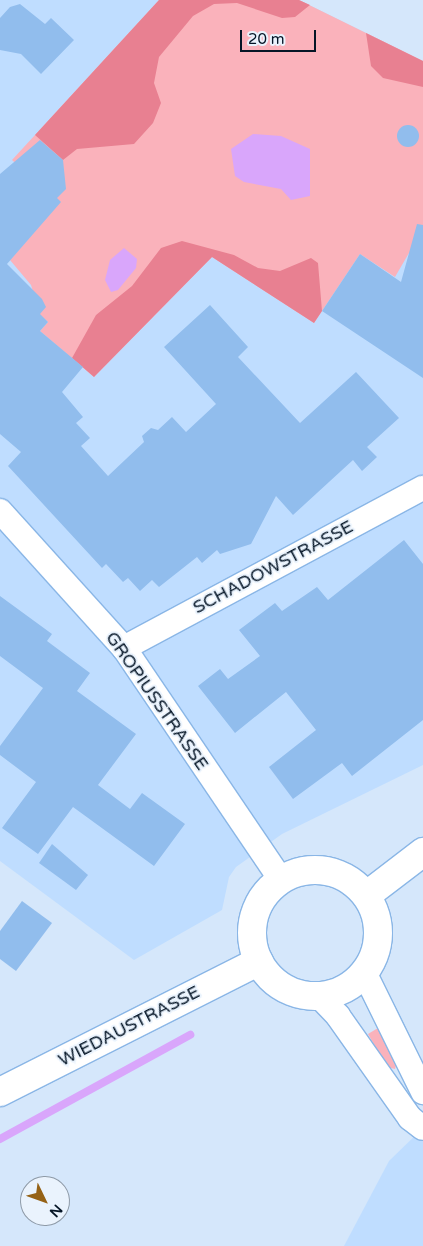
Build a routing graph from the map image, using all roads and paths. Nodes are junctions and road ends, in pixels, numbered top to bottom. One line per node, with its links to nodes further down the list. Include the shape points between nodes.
1 (423, 488): 3 (street, SCHADOWSTRASSE)
2 (0, 511): 3 (street, GROPIUSSTRASSE)
3 (124, 648): 5 (street, GROPIUSSTRASSE)
4 (423, 852): 6 (main road)
5 (281, 880): 6 (main road, via 298,872 327,871 353,882); 7 (main road, via 258,908 253,926)
6 (366, 895): 8 (main road, via 379,934)
7 (259, 961): 9 (main road, via 290,990); 10 (main road, WIEDAUSTRASSE)
8 (364, 972): 9 (main road, via 349,986); 11 (street)
9 (318, 996): 12 (street, via 338,1016 410,1118)
10 (0, 1092)
11 (423, 1092)
12 (423, 1128)

